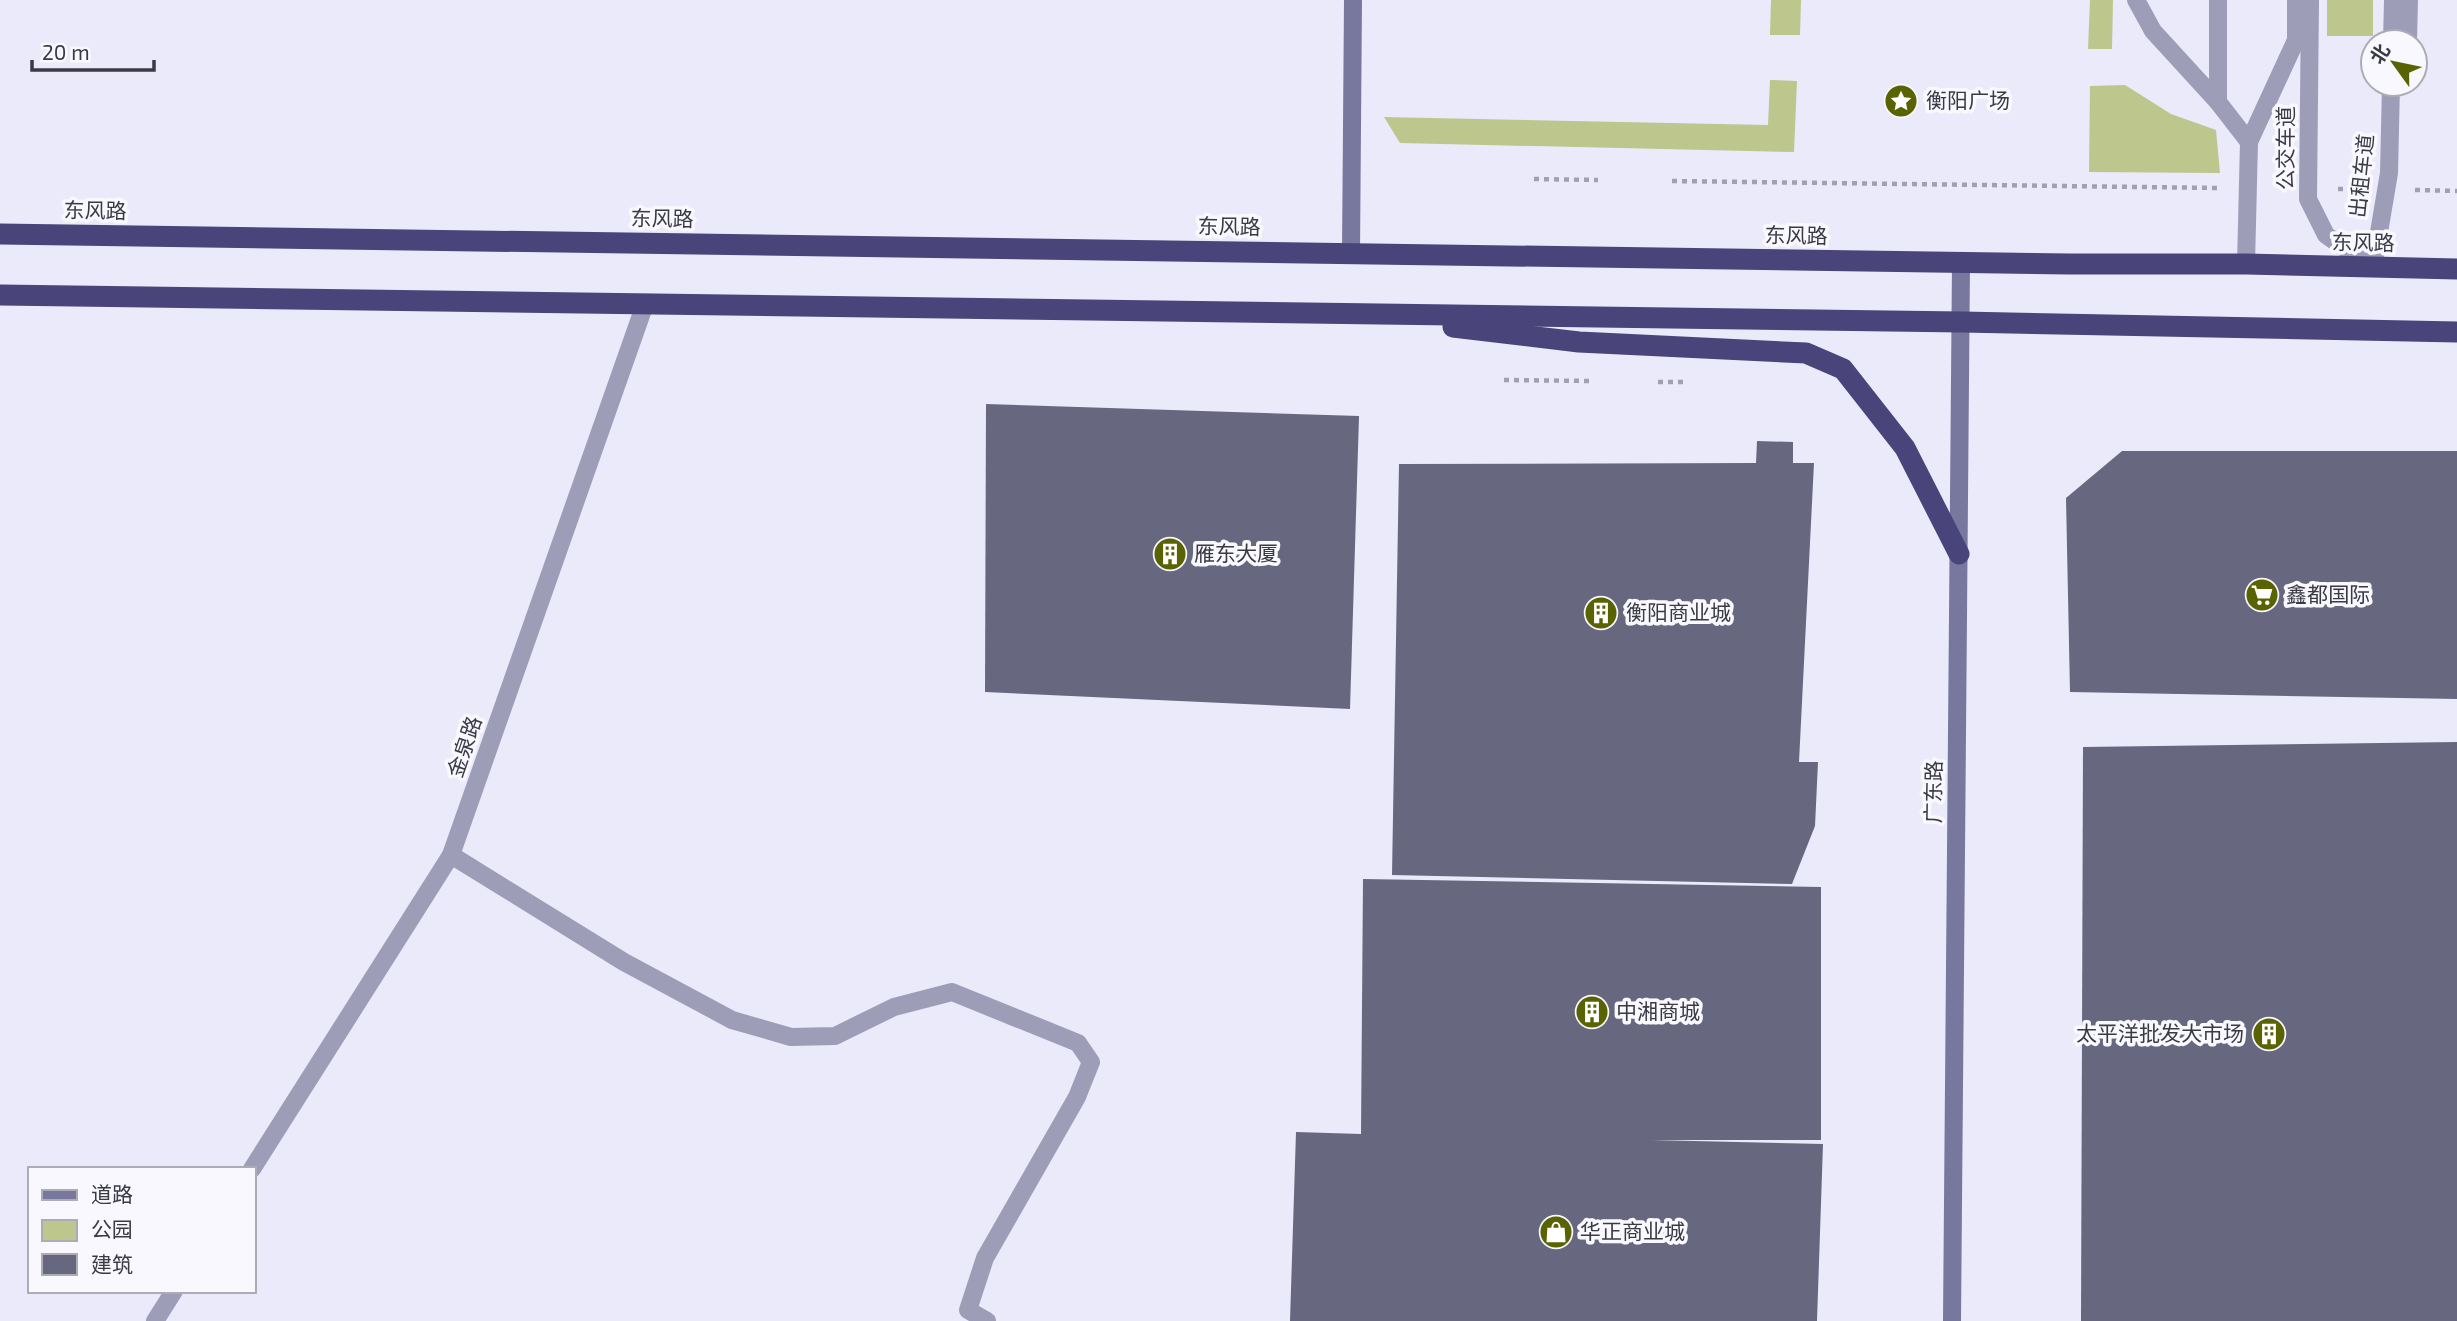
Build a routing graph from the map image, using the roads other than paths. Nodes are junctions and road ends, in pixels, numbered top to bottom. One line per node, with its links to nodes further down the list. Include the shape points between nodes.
1 (1353, 0): 14 (main road)
2 (2136, 0): 11 (street, via 2153,31)
3 (2218, 0): 11 (street)
4 (2296, 0): 12 (street, via 2295,40)
5 (2310, 0): 17 (street, 公交车道, via 2308,199 2326,235)
6 (2393, 0): 8 (street)
7 (2409, 0): 9 (street)
8 (2392, 28)
9 (2408, 28)
10 (2391, 98): 17 (street, 出租车道, via 2389,173)
11 (2218, 102): 12 (street)
12 (2249, 142): 16 (street)
13 (0, 234): 14 (highway, 东风路)
14 (1352, 253): 15 (highway, 东风路)
15 (1961, 262): 16 (highway, 东风路); 22 (main road, 广东路)
16 (2246, 264): 17 (highway, 东风路)
17 (2374, 268): 18 (highway, 东风路)
18 (2457, 269)
19 (0, 295): 20 (highway)
20 (645, 304): 21 (highway); 25 (street, 金泉路)
21 (1340, 314): 22 (highway); 24 (highway, via 1579,342 1806,353 1843,369 1905,448)
22 (1962, 322): 23 (highway); 24 (main road, 广东路)
23 (2457, 332)
24 (1959, 554): 30 (main road, 广东路)
25 (451, 855): 26 (street, 金泉路); 29 (street, via 624,962 732,1020 791,1037 835,1036 894,1007 952,992 1078,1042 1091,1062 1077,1097 985,1258 968,1310)
26 (253, 1167)
27 (173, 1293): 28 (street)
28 (155, 1321)
29 (987, 1321)
30 (1952, 1321)

